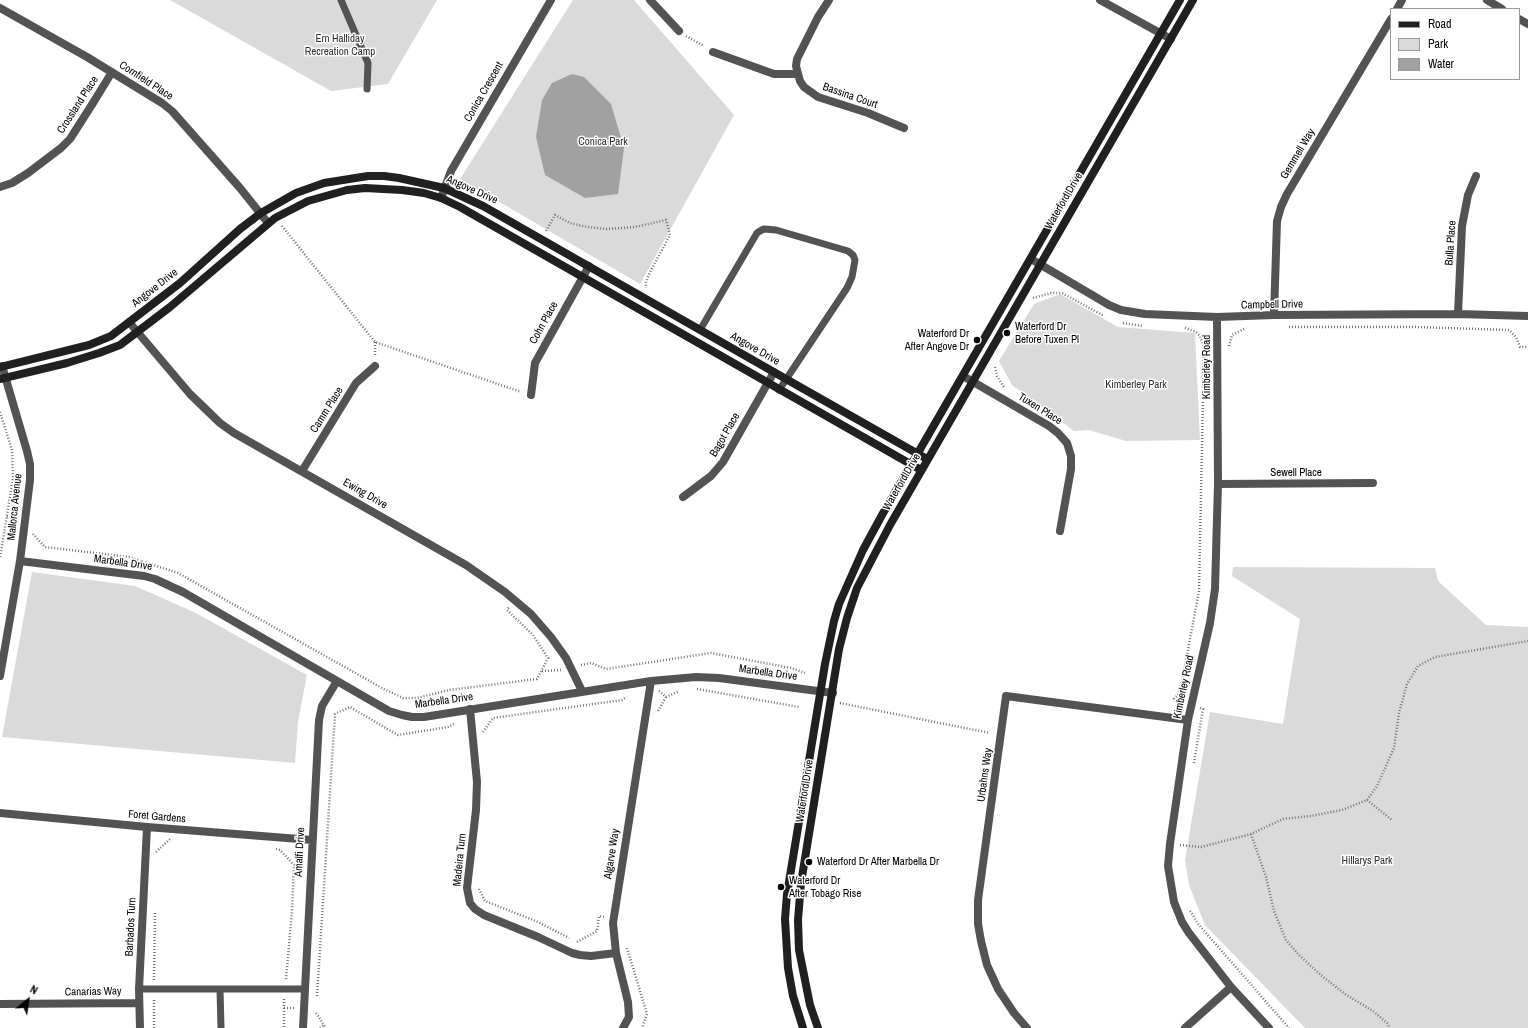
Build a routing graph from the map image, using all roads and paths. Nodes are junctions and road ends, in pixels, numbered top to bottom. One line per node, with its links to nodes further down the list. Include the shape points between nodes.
1 (340, 0): 18 (lane, via 368,63)
2 (551, 0): 22 (street, Conica Crescent)
3 (650, 0): 12 (street)
4 (829, 0): 17 (street, via 797,58)
5 (1100, 0): 13 (street)
6 (1180, 0): 13 (street, Waterford Drive)
7 (1193, 0): 14 (street, Waterford Drive)
8 (1487, 0): 10 (street)
9 (0, 8): 16 (street, Cornfield Place)
10 (1500, 8)
11 (1390, 21): 31 (street, Gemmell Way, via 1281,207 1277,221)
12 (680, 32): 15 (path)
13 (1161, 34): 14 (street); 26 (street, Waterford Drive)
14 (1171, 39): 27 (street, Waterford Drive)
15 (713, 52): 17 (street, via 774,74)
16 (112, 72): 21 (street, Crossland Place, via 65,144 28,173); 24 (street, Cornfield Place, via 155,98 172,112)
17 (797, 74): 19 (street, Bassina Court, via 804,87 818,97)
18 (367, 89)
19 (904, 128)
20 (1476, 176): 30 (street, Bulla Place, via 1468,195 1462,226)
21 (0, 187)
22 (444, 188): 23 (street, Conica Crescent); 24 (street, Angove Drive, via 399,178 368,176 324,183 296,193); 28 (street, Angove Drive, via 483,206)
23 (441, 198): 25 (street, Angove Drive, via 402,190 365,188 308,201); 29 (street, Angove Drive)
24 (261, 213): 25 (street, Cornfield Place); 34 (street, Angove Drive, via 180,283)
25 (272, 220): 36 (street, Angove Drive, via 170,307); 37 (path)
26 (1031, 259): 27 (street, Campbell Drive); 41 (street, Waterford Drive)
27 (1040, 264): 33 (street, Campbell Drive, via 1121,310 1145,314); 44 (street, Waterford Drive)
28 (589, 266): 29 (street, Cohn Place); 35 (street, Angove Drive)
29 (583, 277): 45 (street, Angove Drive); 47 (street, Cohn Place, via 535,364)
30 (1458, 314): 31 (street, Campbell Drive); 32 (street, Campbell Drive)
31 (1274, 315): 33 (street, Campbell Drive)
32 (1528, 316)
33 (1217, 317): 55 (street, Kimberley Road)
34 (130, 322): 36 (street, Ewing Drive); 38 (street, Angove Drive, via 111,336 89,345)
35 (700, 330): 40 (street, Angove Drive); 43 (lane, via 760,231 776,230 848,251 855,260 847,288)
36 (136, 332): 42 (street, Angove Drive, via 120,345 99,353); 53 (street, Ewing Drive, via 190,394 220,423)
37 (375, 342): 39 (path); 47 (path)
38 (1, 366): 42 (street, Mallorca Avenue)
39 (376, 366): 53 (street, Camm Place, via 356,383)
40 (774, 372): 43 (street, Angove Drive); 45 (street, Bagot Place)
41 (963, 376): 44 (street, Tuxen Place); 49 (street, Waterford Drive)
42 (3, 378): 58 (street, Mallorca Avenue, via 28,451 30,480)
43 (786, 379): 46 (lane); 49 (street, Angove Drive)
44 (972, 382): 50 (street, Waterford Drive); 59 (street, Tuxen Place, via 1049,426 1067,443 1071,469)
45 (768, 383): 46 (street, Angove Drive); 56 (street, Bagot Place, via 723,462 711,476)
46 (779, 390): 51 (street, Angove Drive)
47 (531, 395)
48 (0, 412): 57 (path, via 12,450 13,478)
49 (918, 453): 50 (street, Angove Drive); 51 (street, Waterford Drive)
50 (928, 459): 52 (street, Waterford Drive)
51 (911, 464): 52 (street, Angove Drive); 73 (street, Waterford Drive, via 863,550 842,597 834,621)
52 (921, 470): 76 (street, Waterford Drive, via 857,588 843,632)
53 (302, 471): 62 (street, Ewing Drive, via 466,565)
54 (1373, 483): 55 (street, Sewell Place)
55 (1218, 484): 81 (street, Kimberley Road, via 1215,589)
56 (683, 497)
57 (7, 516): 58 (path); 60 (path)
58 (25, 520): 61 (street, Mallorca Avenue); 65 (path, via 34,521 33,533 45,546 129,556 178,573 403,698 537,679)
59 (1060, 531)
60 (0, 558)
61 (20, 561): 67 (street, Mallorca Avenue); 68 (street, Marbella Drive, via 155,579 183,592)
62 (515, 600): 64 (street, Ewing Drive, via 551,637); 65 (path, via 507,610 533,636 548,658)
63 (1528, 641): 85 (path, via 1435,657 1418,666 1407,684 1394,748 1378,786)
64 (571, 668): 65 (path); 66 (path, via 591,663 606,669 711,653); 72 (street, Ewing Drive)
65 (541, 671)
66 (805, 673)
67 (0, 676)
68 (337, 681): 78 (street, Marbella Drive, via 390,712 402,715 424,717); 91 (street, Amalfi Drive, via 322,706 318,720)
69 (650, 685): 72 (street, Marbella Drive); 73 (street, Marbella Drive, via 696,677); 75 (path); 97 (street, Algarve Way)
70 (693, 688): 77 (path)
71 (682, 690): 75 (path)
72 (582, 691): 78 (street, Marbella Drive)
73 (822, 691): 76 (street, Marbella Drive); 120 (street, Waterford Drive, via 787,894 785,919 788,968)
74 (628, 696): 82 (path, via 622,700 493,718)
75 (666, 696): 79 (path)
76 (832, 697): 84 (path); 121 (street, Waterford Drive, via 800,883 798,920 799,950 805,983)
77 (799, 706)
78 (470, 709): 80 (street, Madeira Turn)
79 (656, 719)
80 (471, 720): 82 (path, via 478,720); 99 (street, Madeira Turn, via 476,816 467,888 470,903 484,915 572,953 591,956); 106 (path, via 398,736 350,707 335,714)
81 (1188, 720): 84 (street, Urbahns Way, via 1006,696); 92 (street, Kimberley Road)
82 (487, 727): 83 (path)
83 (482, 734)
84 (1001, 735): 122 (street, Urbahns Way, via 978,900 978,924 987,965 998,990)
85 (1367, 800): 87 (path); 89 (path, via 1342,810 1283,820)
86 (0, 813): 88 (street, Foret Gardens)
87 (1392, 820)
88 (147, 827): 91 (street, Foret Gardens); 101 (street, Barbados Turn)
89 (1251, 834): 92 (path, via 1201,847); 125 (path, via 1266,877 1274,911 1286,940 1298,955 1322,976 1373,1011)
90 (170, 839): 94 (path, via 156,852)
91 (312, 840): 105 (street, Amalfi Drive)
92 (1170, 844): 100 (street, Kimberley Road, via 1168,866 1174,902 1182,922)
93 (272, 849): 104 (path, via 280,850 294,865)
94 (156, 859)
95 (476, 885): 97 (path, via 485,901 538,922 578,943 597,931 599,916)
96 (155, 905): 102 (path)
97 (614, 918): 99 (street, Algarve Way)
98 (627, 946): 119 (path, via 647,1014)
99 (616, 953): 118 (street, Algarve Way, via 628,1002 628,1017)
100 (1231, 987): 123 (street); 124 (street, Kimberley Road)
101 (139, 989): 102 (lane); 107 (street, Barbados Turn)
102 (154, 989): 103 (lane); 112 (path)
103 (220, 989): 104 (lane); 113 (lane)
104 (285, 989): 105 (lane); 114 (path)
105 (304, 989): 115 (street, Amalfi Drive)
106 (317, 999)
107 (139, 1003): 108 (street, Canarias Way); 111 (street, Barbados Turn)
108 (0, 1004)
109 (316, 1007): 110 (path, via 316,1015)
110 (324, 1025): 116 (path); 117 (path)
111 (140, 1028)
112 (154, 1028)
113 (221, 1028)
114 (284, 1028)
115 (303, 1028)
116 (320, 1028)
117 (326, 1028)
118 (623, 1028)
119 (642, 1028)
120 (803, 1028)
121 (818, 1028)
122 (1027, 1028)
123 (1185, 1028)
124 (1269, 1028)
125 (1390, 1028)

